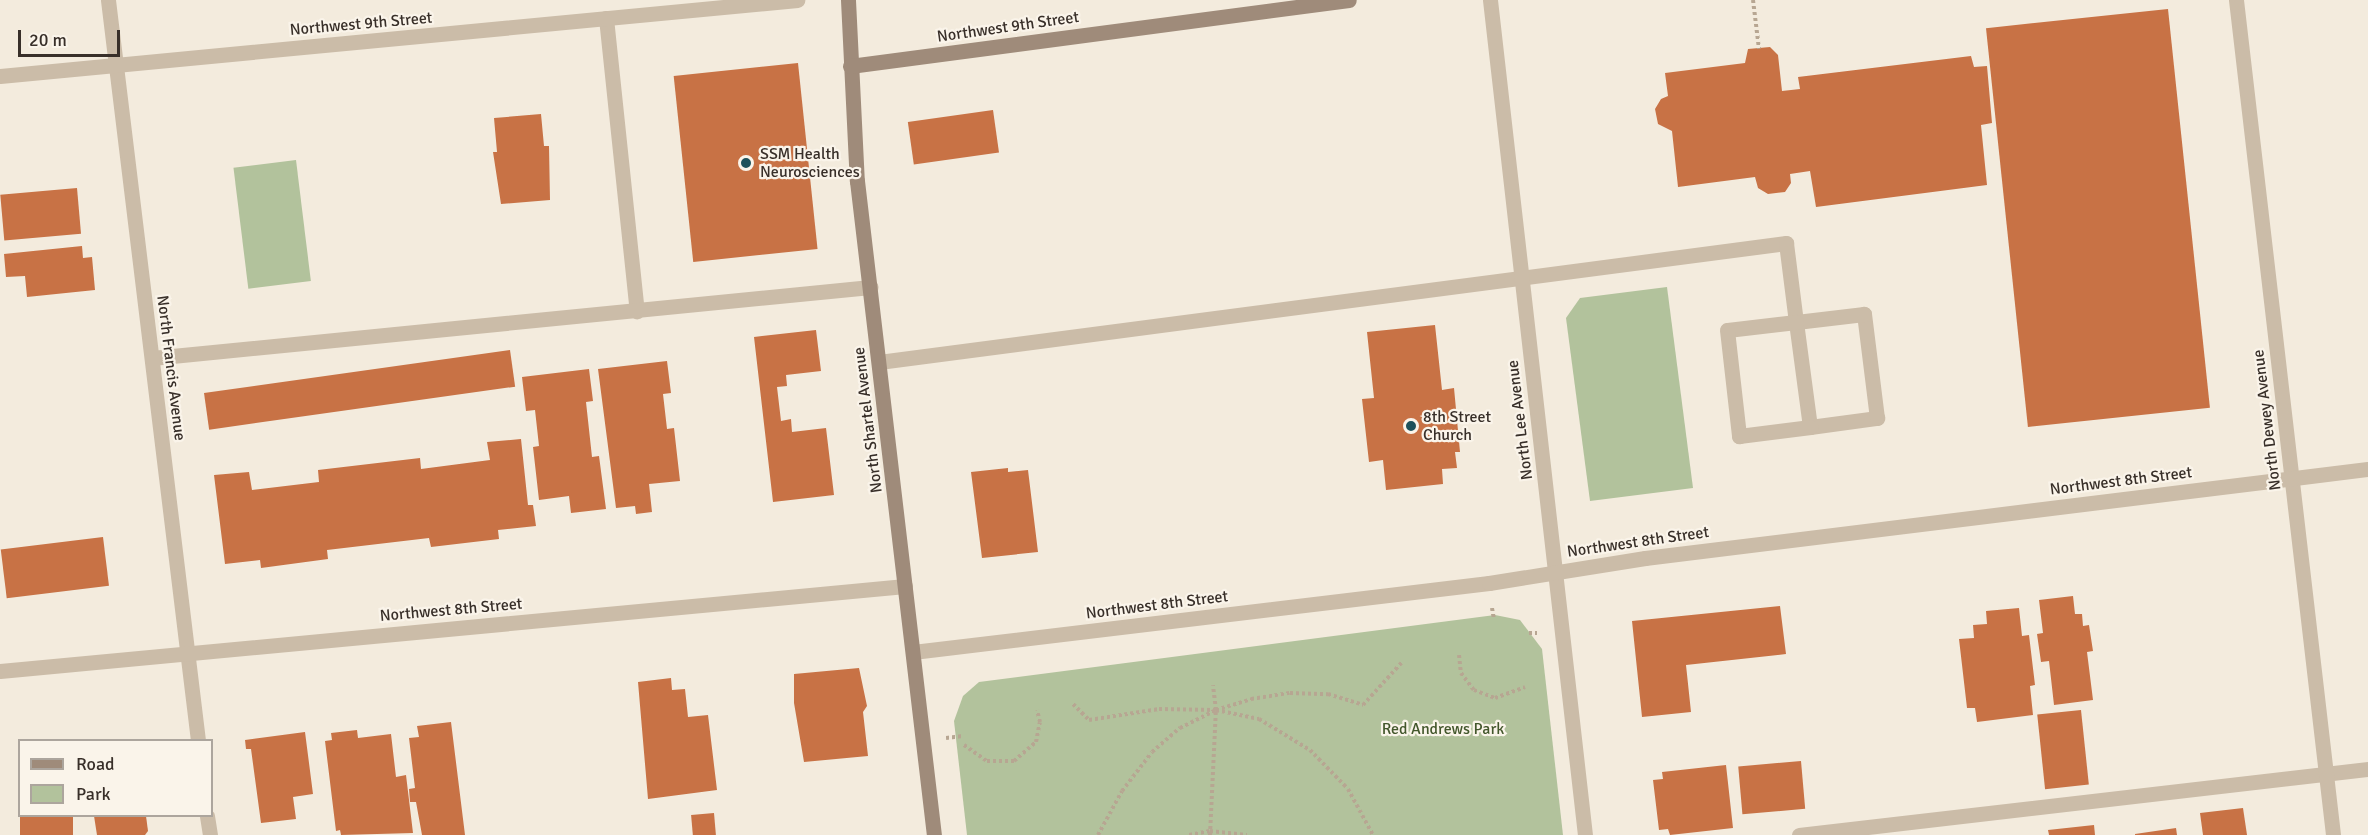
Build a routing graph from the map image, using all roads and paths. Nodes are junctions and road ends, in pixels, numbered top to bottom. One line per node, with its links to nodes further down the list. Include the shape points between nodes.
1 (108, 0): 10 (street, North Francis Avenue)
2 (797, 0): 8 (street, Northwest 9th Street)
3 (848, 0): 11 (street, North Shartel Avenue)
4 (1349, 0): 11 (street, Northwest 9th Street)
5 (1490, 0): 13 (street, North Lee Avenue)
6 (1753, 0): 9 (path)
7 (2236, 0): 21 (street, North Dewey Avenue)
8 (606, 18): 10 (street, Northwest 9th Street); 15 (street)
9 (1759, 49)
10 (116, 65): 12 (street, Northwest 9th Street); 17 (street, North Francis Avenue)
11 (850, 66): 14 (street, North Shartel Avenue)
12 (0, 76)
13 (1521, 276): 16 (street, via 1786,243); 18 (street); 22 (street, North Lee Avenue)
14 (870, 287): 15 (street); 18 (street, North Shartel Avenue)
15 (637, 311): 17 (street)
16 (1796, 322): 19 (street); 19 (street, via 1864,314 1866,326 1877,418); 19 (street, via 1727,330 1739,436)
17 (152, 358): 25 (street, North Francis Avenue)
18 (879, 362): 23 (street, North Shartel Avenue)
19 (1810, 427)
20 (2368, 469): 21 (street, Northwest 8th Street)
21 (2292, 479): 22 (street, Northwest 8th Street, via 1645,558); 37 (street, North Dewey Avenue)
22 (1555, 573): 24 (street, Northwest 8th Street); 46 (street, North Lee Avenue)
23 (905, 586): 24 (street, North Shartel Avenue); 25 (street, Northwest 8th Street)
24 (913, 652): 41 (street, North Shartel Avenue)
25 (188, 653): 28 (street, Northwest 8th Street); 34 (street, North Francis Avenue)
26 (1459, 655): 30 (path, via 1461,673 1474,690 1495,698)
27 (1403, 661): 33 (path, via 1363,705 1328,694 1290,693)
28 (0, 671)
29 (1213, 686): 33 (path)
30 (1525, 687)
31 (1073, 704): 33 (path, via 1089,720 1159,709)
32 (1037, 710): 35 (path, via 1040,722 1036,742 1014,761 987,761)
33 (1216, 710): 39 (path); 42 (path, via 1180,728 1152,753 1122,791); 45 (path, via 1259,719 1310,750 1348,789)
34 (198, 739)
35 (964, 745)
36 (2368, 769): 37 (street)
37 (2326, 774): 47 (street); 48 (street, North Dewey Avenue)
38 (207, 817): 40 (street)
39 (1210, 833): 43 (path); 44 (path)
40 (210, 835)
41 (934, 835)
42 (1098, 835)
43 (1189, 835)
44 (1247, 835)
45 (1373, 835)
46 (1585, 835)
47 (1799, 835)
48 (2333, 835)

